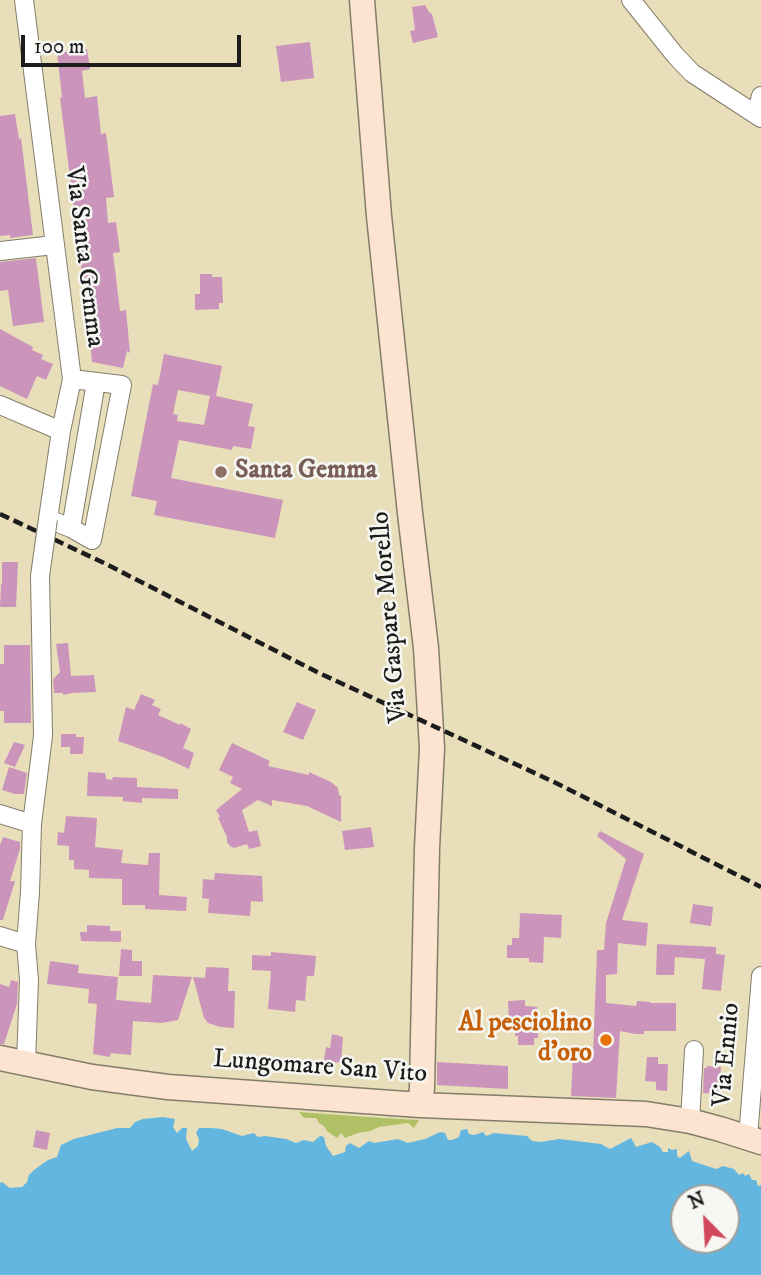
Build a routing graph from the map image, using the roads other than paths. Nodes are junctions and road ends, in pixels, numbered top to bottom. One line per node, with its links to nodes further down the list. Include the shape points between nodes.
1 (24, 0): 6 (street, Via Santa Gemma)
2 (362, 0): 22 (street, Via Gaspare Morello, via 432,748)
3 (631, 0): 5 (street, via 692,73)
4 (761, 96): 5 (street)
5 (758, 117)
6 (54, 245): 7 (street); 8 (street, Via Santa Gemma)
7 (0, 251)
8 (72, 379): 9 (street); 11 (street, Via Santa Gemma)
9 (96, 382): 13 (street); 13 (street, via 122,385 92,540)
10 (0, 405): 11 (street)
11 (61, 431): 12 (street, Via Santa Gemma)
12 (48, 519): 13 (street); 15 (street, Via Santa Gemma, bridge, via 40,576 43,736)
13 (71, 528)
14 (0, 814): 15 (street)
15 (32, 824): 17 (street, Via Santa Gemma)
16 (0, 936): 17 (street)
17 (26, 944): 21 (street, Via Santa Gemma)
18 (761, 976): 24 (street, Via Ennio)
19 (694, 1050): 23 (street)
20 (0, 1058): 21 (street, Lungomare San Vito)
21 (26, 1063): 22 (street, Lungomare San Vito, via 168,1087)
22 (420, 1105): 23 (street, Lungomare San Vito, via 646,1114)
23 (690, 1121): 24 (street, Lungomare San Vito)
24 (755, 1140)

